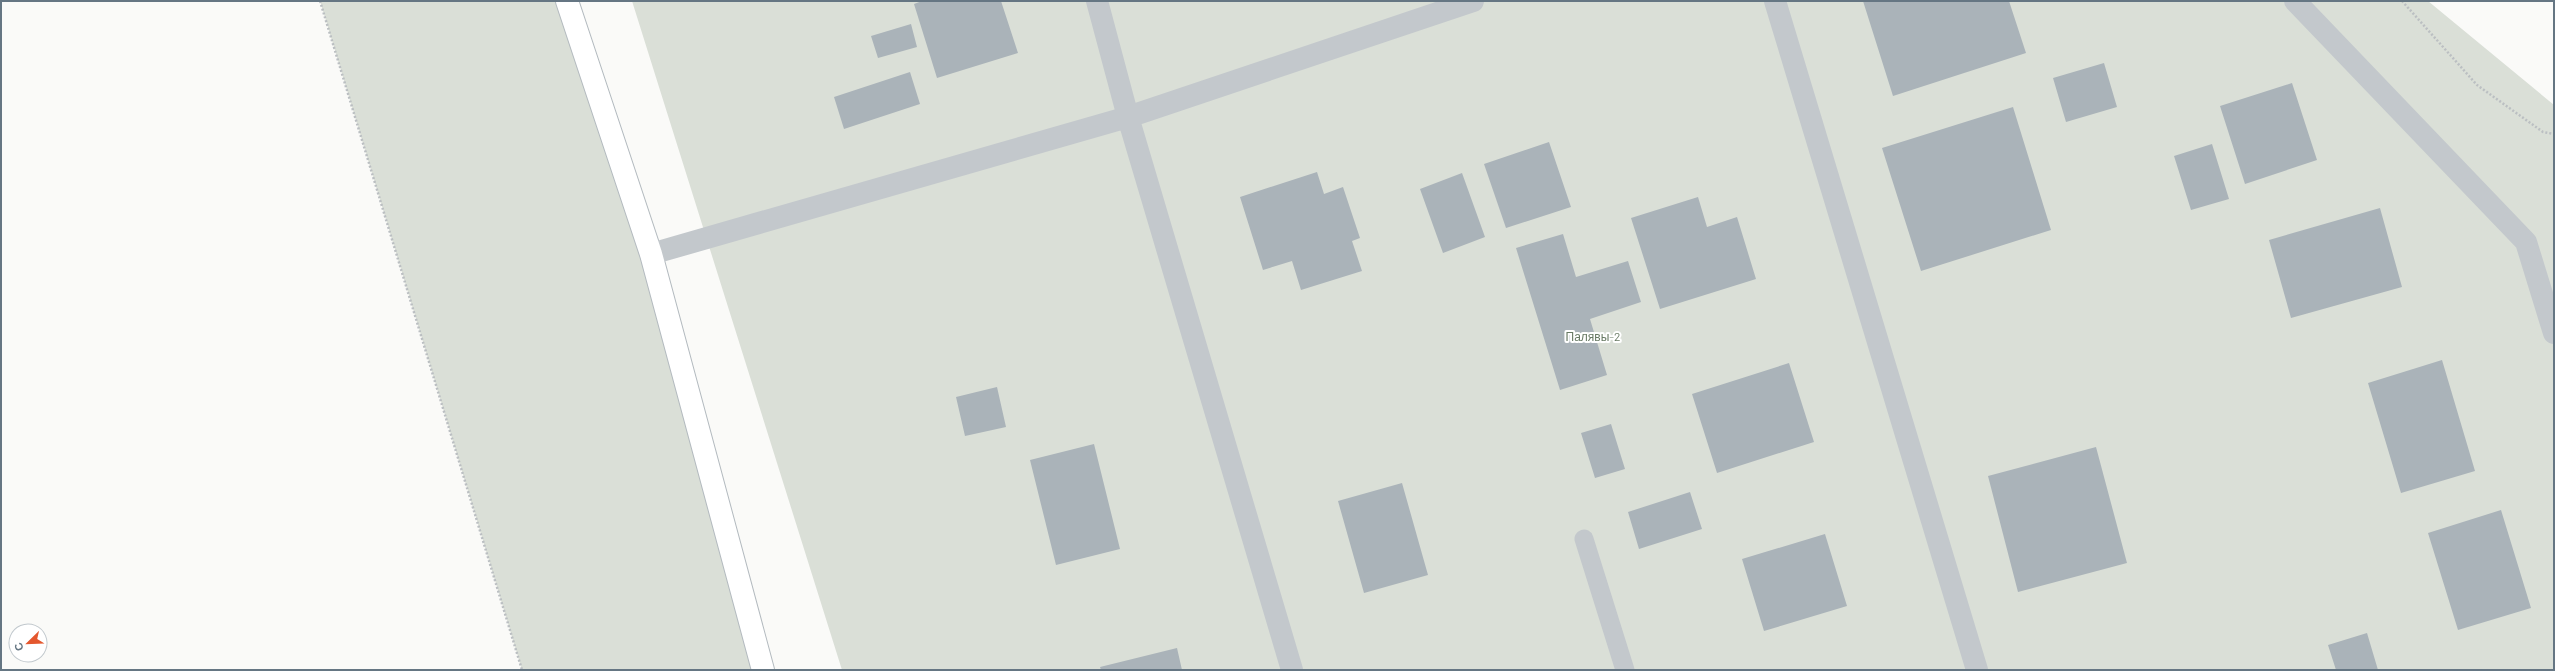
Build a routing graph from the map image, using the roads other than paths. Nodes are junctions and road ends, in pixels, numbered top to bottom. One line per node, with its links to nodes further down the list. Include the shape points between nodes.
1 (567, 1): 7 (main road)
2 (1097, 1): 6 (street)
3 (1473, 1): 6 (street)
4 (1775, 1): 13 (street)
5 (2295, 1): 8 (street, via 2526,242)
6 (1128, 117): 7 (street); 11 (street)
7 (651, 254): 10 (main road)
8 (2554, 333)
9 (1584, 539): 12 (lane)
10 (763, 670)
11 (1292, 670)
12 (1625, 670)
13 (1976, 670)

